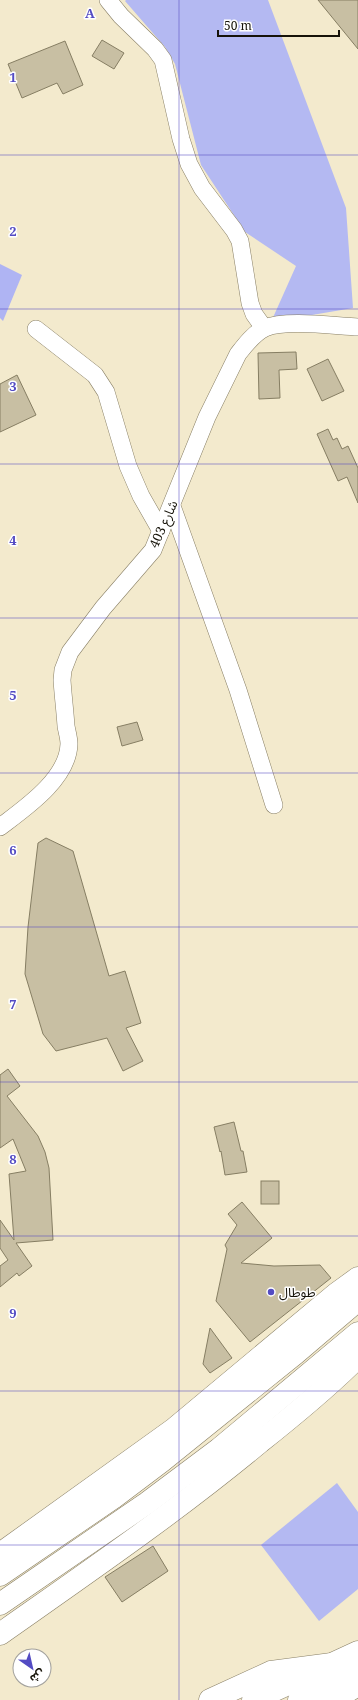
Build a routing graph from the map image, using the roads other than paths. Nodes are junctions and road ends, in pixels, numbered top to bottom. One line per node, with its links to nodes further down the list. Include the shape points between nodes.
1 (108, 0): 3 (street, via 163,60 189,164 202,188 240,241 250,303)
2 (358, 327): 3 (street, via 294,324)
3 (264, 328): 5 (street, شارع 403, via 245,345 230,369 207,417)
4 (36, 329): 6 (street, via 94,375 106,392 128,466)
5 (172, 506): 6 (street, شارع 403); 7 (street, via 238,690)
6 (161, 532): 8 (street, شارع 403, via 153,550 103,608 70,652 62,680 69,744 62,769 25,808)
7 (274, 804)
8 (0, 827)
9 (358, 1278): 13 (main road, via 280,1339 174,1428)
10 (358, 1300): 14 (main road, via 162,1461 113,1498)
11 (358, 1333): 15 (main road, via 219,1449 147,1504)
12 (358, 1357): 16 (main road, via 302,1409 217,1478)
13 (0, 1554)
14 (0, 1575)
15 (0, 1604)
16 (0, 1634)
17 (358, 1652): 18 (main road)
18 (332, 1664): 21 (main road, via 271,1672); 22 (main road)
19 (358, 1673): 23 (main road)
20 (358, 1685): 24 (main road)
21 (210, 1700)
22 (252, 1700)
23 (299, 1700)
24 (333, 1700)

